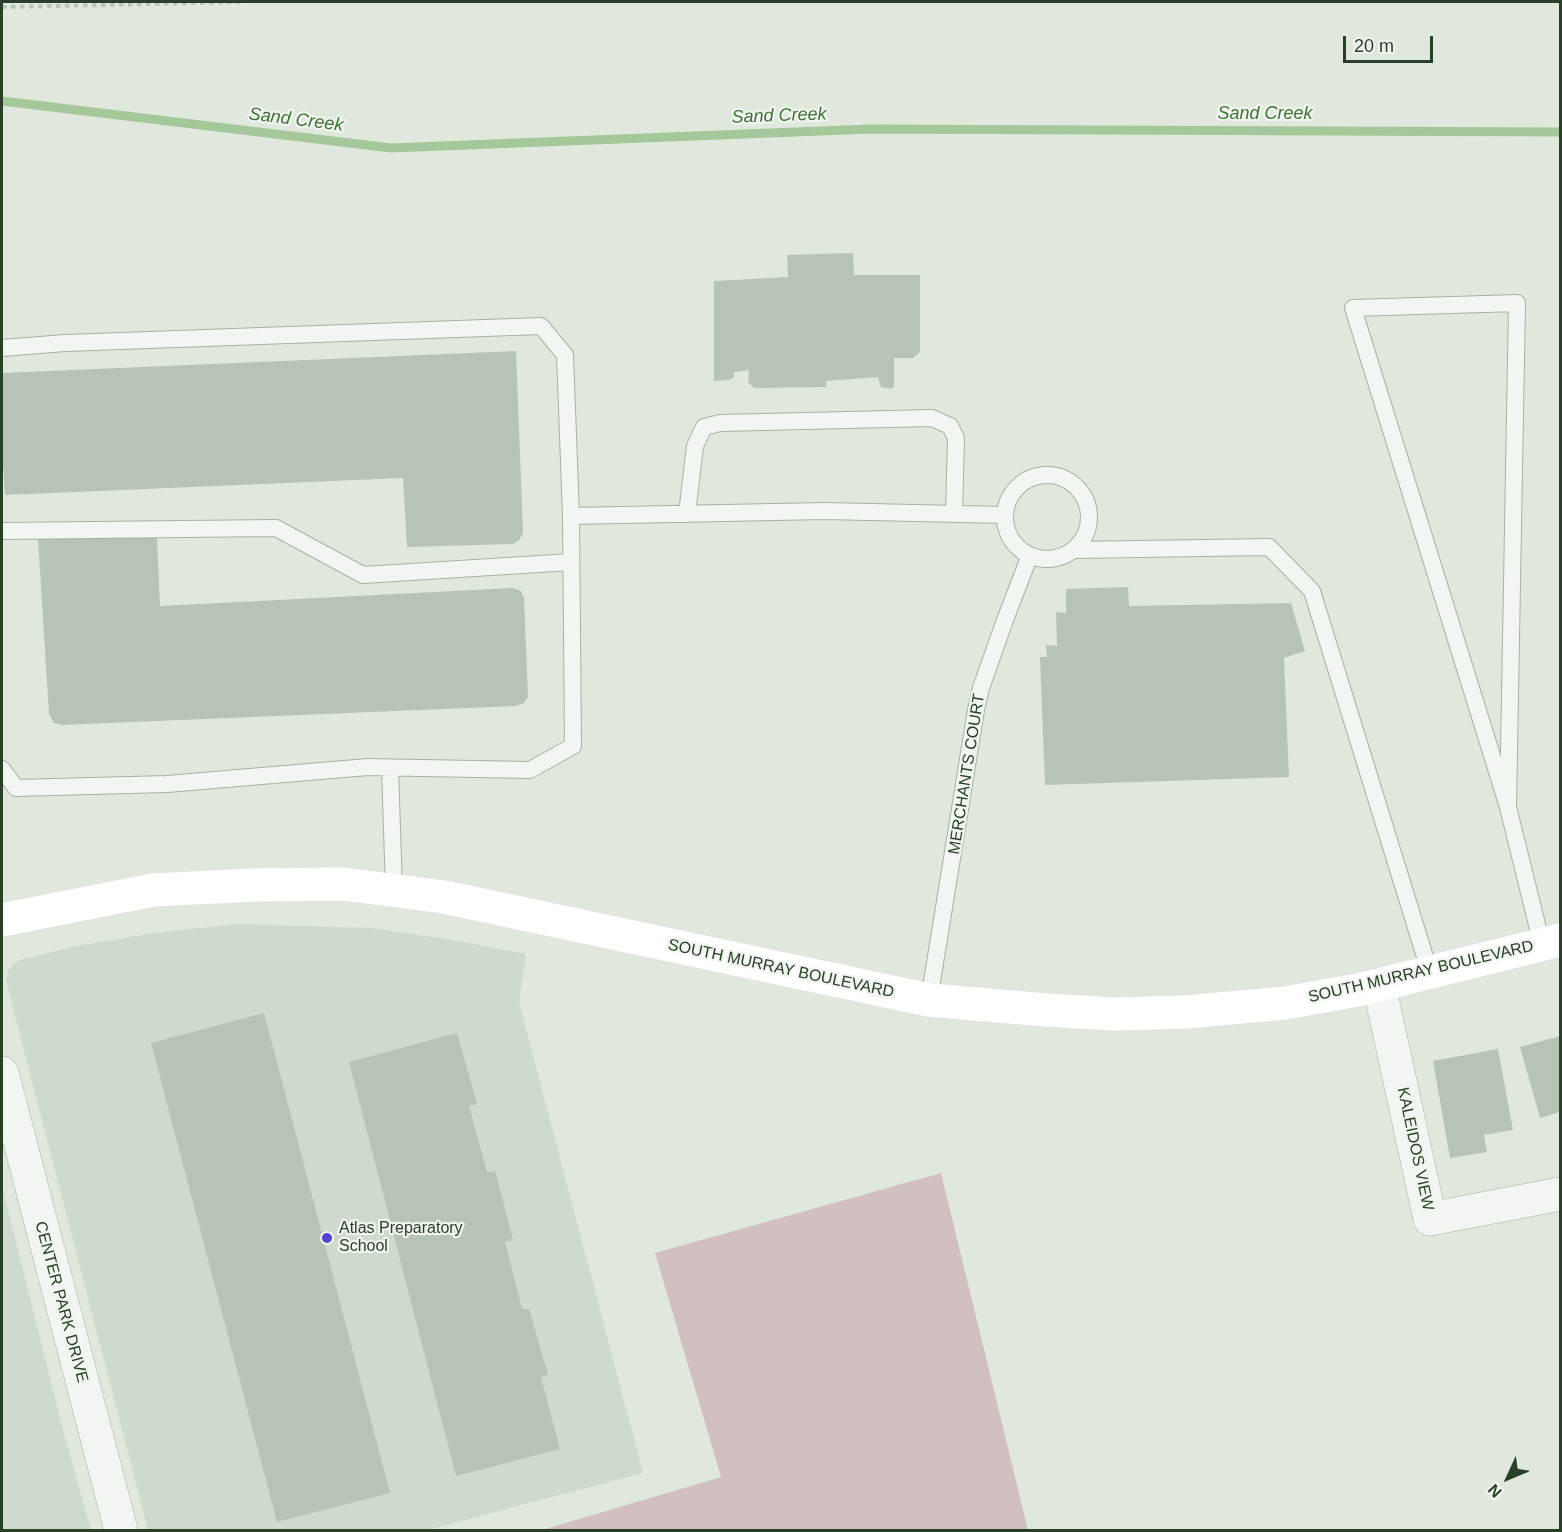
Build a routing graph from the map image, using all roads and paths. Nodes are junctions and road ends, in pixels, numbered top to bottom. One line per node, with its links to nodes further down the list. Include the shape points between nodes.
1 (245, 2): 2 (path)
2 (2, 7)
3 (2, 348): 7 (lane, via 541,326 565,355)
4 (687, 514): 5 (lane, via 825,510); 5 (lane, via 695,446 705,427 720,423 932,418 950,426 956,438); 7 (lane)
5 (954, 514): 6 (lane)
6 (1005, 515): 9 (lane, via 1008,499 1024,480 1038,475 1063,477 1080,489 1088,506 1088,527); 10 (lane, via 1011,539)
7 (571, 516): 11 (lane)
8 (2, 531): 11 (lane, via 276,528 363,575)
9 (1074, 550): 10 (lane, via 1052,559); 18 (lane, via 1269,547 1312,591)
10 (1030, 555): 20 (lane, MERCHANTS COURT, via 976,710)
11 (571, 562): 12 (lane, via 573,746 530,770)
12 (390, 768): 13 (lane, via 166,784 16,788); 15 (lane)
13 (2, 769)
14 (1508, 807): 14 (lane, via 1360,330 1353,308 1518,303); 17 (lane)
15 (394, 890): 16 (main road, SOUTH MURRAY BOULEVARD, via 298,884 153,891); 20 (main road, SOUTH MURRAY BOULEVARD, via 444,897)
16 (2, 920)
17 (1551, 943): 18 (main road, SOUTH MURRAY BOULEVARD)
18 (1430, 973): 19 (main road, SOUTH MURRAY BOULEVARD)
19 (1379, 985): 20 (main road, SOUTH MURRAY BOULEVARD, via 1285,1003 1186,1012 1115,1014); 22 (street, KALEIDOS VIEW, via 1430,1219)
20 (929, 1000)
21 (2, 1072): 23 (street, CENTER PARK DRIVE)
22 (1560, 1194)
23 (121, 1530)

